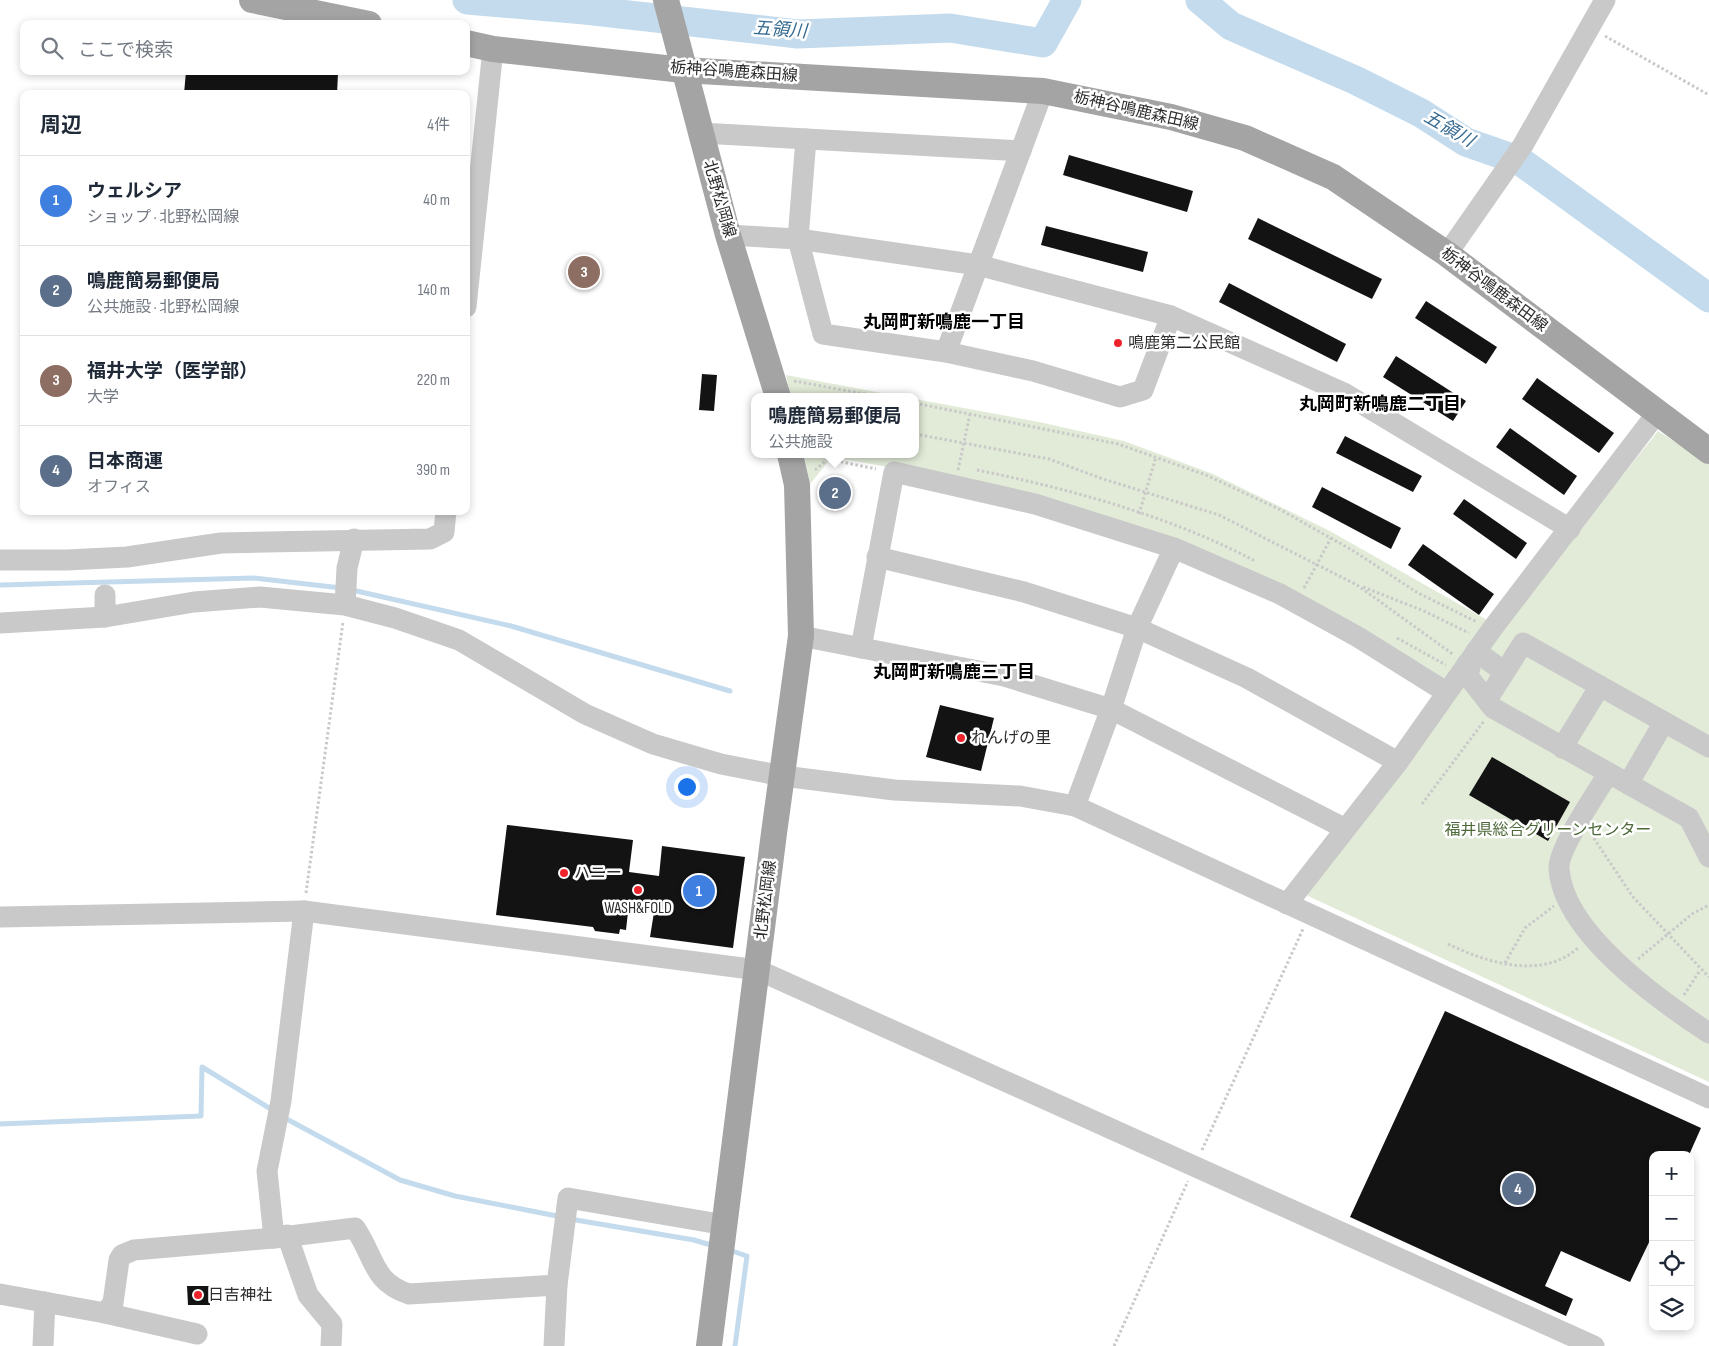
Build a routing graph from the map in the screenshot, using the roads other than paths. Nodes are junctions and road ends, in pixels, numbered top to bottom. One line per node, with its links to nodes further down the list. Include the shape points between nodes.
1 (252, 0): 4 (main road)
2 (666, 0): 7 (main road, 北野松岡線)
3 (1605, 0): 14 (street, via 1523,145)
4 (350, 20)
5 (470, 44): 6 (main road, 栃神谷鳴鹿森田線)
6 (493, 49): 7 (main road, 栃神谷鳴鹿森田線); 16 (street)
7 (683, 70): 8 (main road, 栃神谷鳴鹿森田線); 9 (main road, 北野松岡線)
8 (1043, 91): 11 (street); 14 (main road, 栃神谷鳴鹿森田線, via 1171,117 1245,138 1333,177)
9 (701, 133): 10 (street); 12 (main road, 北野松岡線)
10 (806, 139): 11 (street); 13 (street)
11 (1021, 151): 15 (street)
12 (728, 235): 13 (street); 19 (main road, 北野松岡線)
13 (798, 239): 15 (street); 18 (street, via 823,334)
14 (1447, 254): 20 (main road, 栃神谷鳴鹿森田線)
15 (978, 265): 17 (street); 18 (street)
16 (470, 269)
17 (1171, 316): 18 (street, via 1143,390 1120,396 1033,371); 24 (street, via 1344,392)
18 (946, 352)
19 (775, 387)
20 (1657, 413): 21 (main road, 栃神谷鳴鹿森田線); 24 (street)
21 (1709, 451)
22 (791, 458): 34 (main road, 北野松岡線, via 797,485)
23 (446, 515): 25 (street, via 444,532 430,539)
24 (1570, 529): 35 (street)
25 (354, 539): 28 (street, via 221,543 127,557); 30 (street, via 347,568)
26 (1174, 548): 27 (street, via 1035,504 894,472); 33 (street); 40 (street, via 1296,603)
27 (877, 557): 33 (street, via 1024,592); 37 (street)
28 (0, 560)
29 (105, 595): 31 (street)
30 (345, 605): 31 (street, via 260,597 194,602); 48 (street, via 459,640 585,714 653,744 721,764)
31 (105, 617): 32 (street)
32 (0, 623)
33 (1137, 628): 42 (street); 46 (street, via 1246,678)
34 (801, 636): 37 (street); 48 (main road, 北野松岡線)
35 (1480, 646): 36 (street); 38 (street); 40 (street); 41 (street, via 1467,675)
36 (1521, 647): 38 (street); 39 (street, via 1524,643)
37 (862, 648): 42 (street, via 1004,676)
38 (1504, 672): 41 (street)
39 (1600, 686): 43 (street); 45 (street)
40 (1446, 692): 46 (street)
41 (1490, 704): 45 (street)
42 (1111, 709): 50 (street); 51 (street)
43 (1664, 722): 44 (street); 49 (street)
44 (1709, 747)
45 (1562, 748): 47 (street)
46 (1398, 762): 51 (street)
47 (1608, 774): 49 (street); 57 (street, via 1568,842 1559,867 1569,898 1586,930 1628,974)
48 (783, 776): 50 (street, via 894,790 1020,796); 56 (main road, 北野松岡線)
49 (1628, 784): 52 (street, via 1689,818)
50 (1075, 806): 53 (street)
51 (1344, 828): 53 (street)
52 (1709, 857)
53 (1287, 904): 58 (street)
54 (304, 911): 55 (street); 56 (street); 60 (street, via 281,1101 267,1171)
55 (0, 917)
56 (758, 970): 59 (main road, 北野松岡線); 70 (street)
57 (1709, 1033)
58 (1709, 1098)
59 (725, 1225): 61 (street, via 568,1198); 69 (main road, 北野松岡線)
60 (280, 1236): 61 (street, via 355,1228 380,1276 393,1289 409,1294); 64 (street, via 134,1250 122,1255 114,1303); 67 (street, via 308,1295 332,1324)
61 (557, 1285): 68 (street)
62 (0, 1294): 63 (street)
63 (46, 1302): 64 (street); 66 (street)
64 (105, 1313): 65 (street)
65 (197, 1333)
66 (43, 1346)
67 (331, 1346)
68 (554, 1346)
69 (709, 1346)
70 (1594, 1346)

